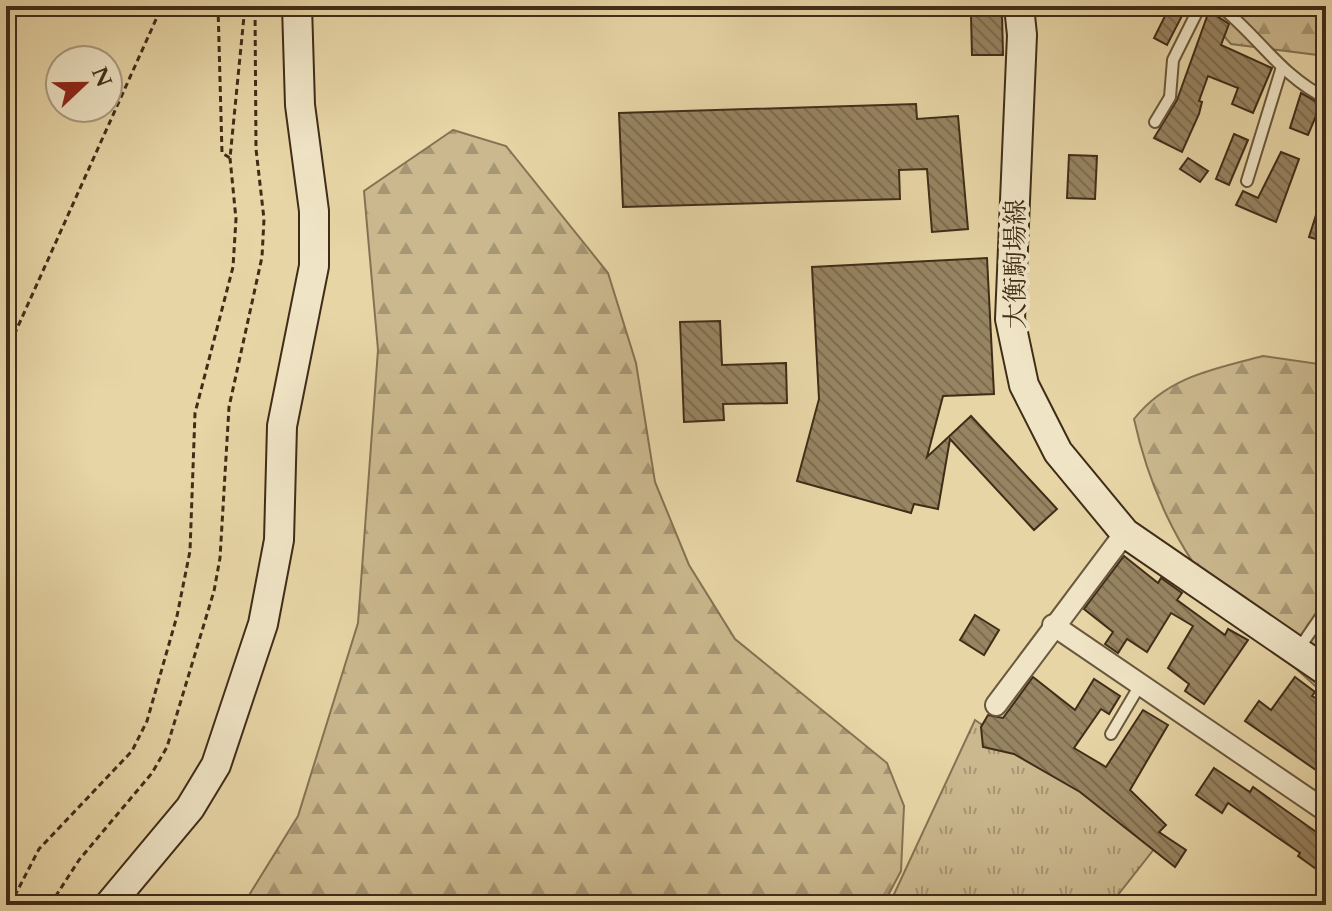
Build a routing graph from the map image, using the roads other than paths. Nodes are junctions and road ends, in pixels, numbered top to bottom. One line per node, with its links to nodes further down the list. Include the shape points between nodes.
1 (297, 6): 18 (street, via 314,266 282,426 279,540 263,624 216,765 190,808)
2 (1019, 6): 9 (street, 大衡駒場線, via 1010,319 1024,385 1058,452)
3 (1200, 6): 7 (lane, via 1173,60 1170,97)
4 (1220, 6): 5 (lane)
5 (1282, 67): 6 (lane); 8 (lane)
6 (1326, 98)
7 (1155, 122)
8 (1247, 181)
9 (1125, 533): 11 (street); 12 (street, 大衡駒場線)
10 (1326, 609): 12 (lane)
11 (1053, 625): 14 (street); 15 (street)
12 (1297, 651): 13 (street, 大衡駒場線)
13 (1326, 671)
14 (1140, 685): 16 (lane); 17 (street)
15 (996, 705)
16 (1111, 734)
17 (1326, 811)
18 (109, 905)

